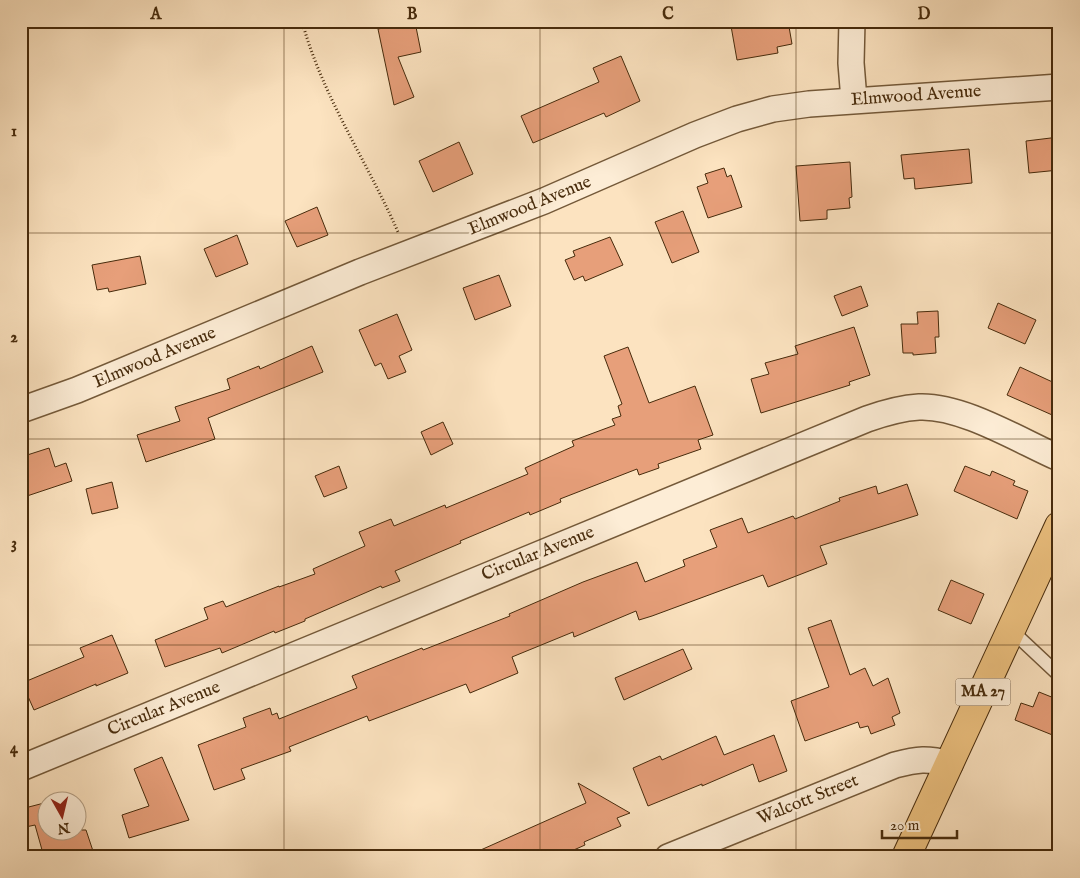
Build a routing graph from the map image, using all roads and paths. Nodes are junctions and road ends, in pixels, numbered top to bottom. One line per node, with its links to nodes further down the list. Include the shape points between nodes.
1 (302, 21): 5 (path, via 312,55)
2 (852, 21): 4 (street)
3 (1059, 87): 4 (street, Elmwood Avenue)
4 (854, 100): 5 (street, Elmwood Avenue, via 774,109 737,120)
5 (407, 254): 6 (street, Elmwood Avenue)
6 (21, 410)
7 (1059, 458): 12 (street, Circular Avenue, via 951,410 920,407 894,410)
8 (1059, 526): 9 (main road, MA 27)
9 (1011, 630): 10 (lane); 11 (main road, MA 27)
10 (1059, 675)
11 (950, 764): 13 (street, Walcott Street, via 930,759 895,765); 14 (main road, MA 27)
12 (21, 768)
13 (668, 857)
14 (906, 857)

